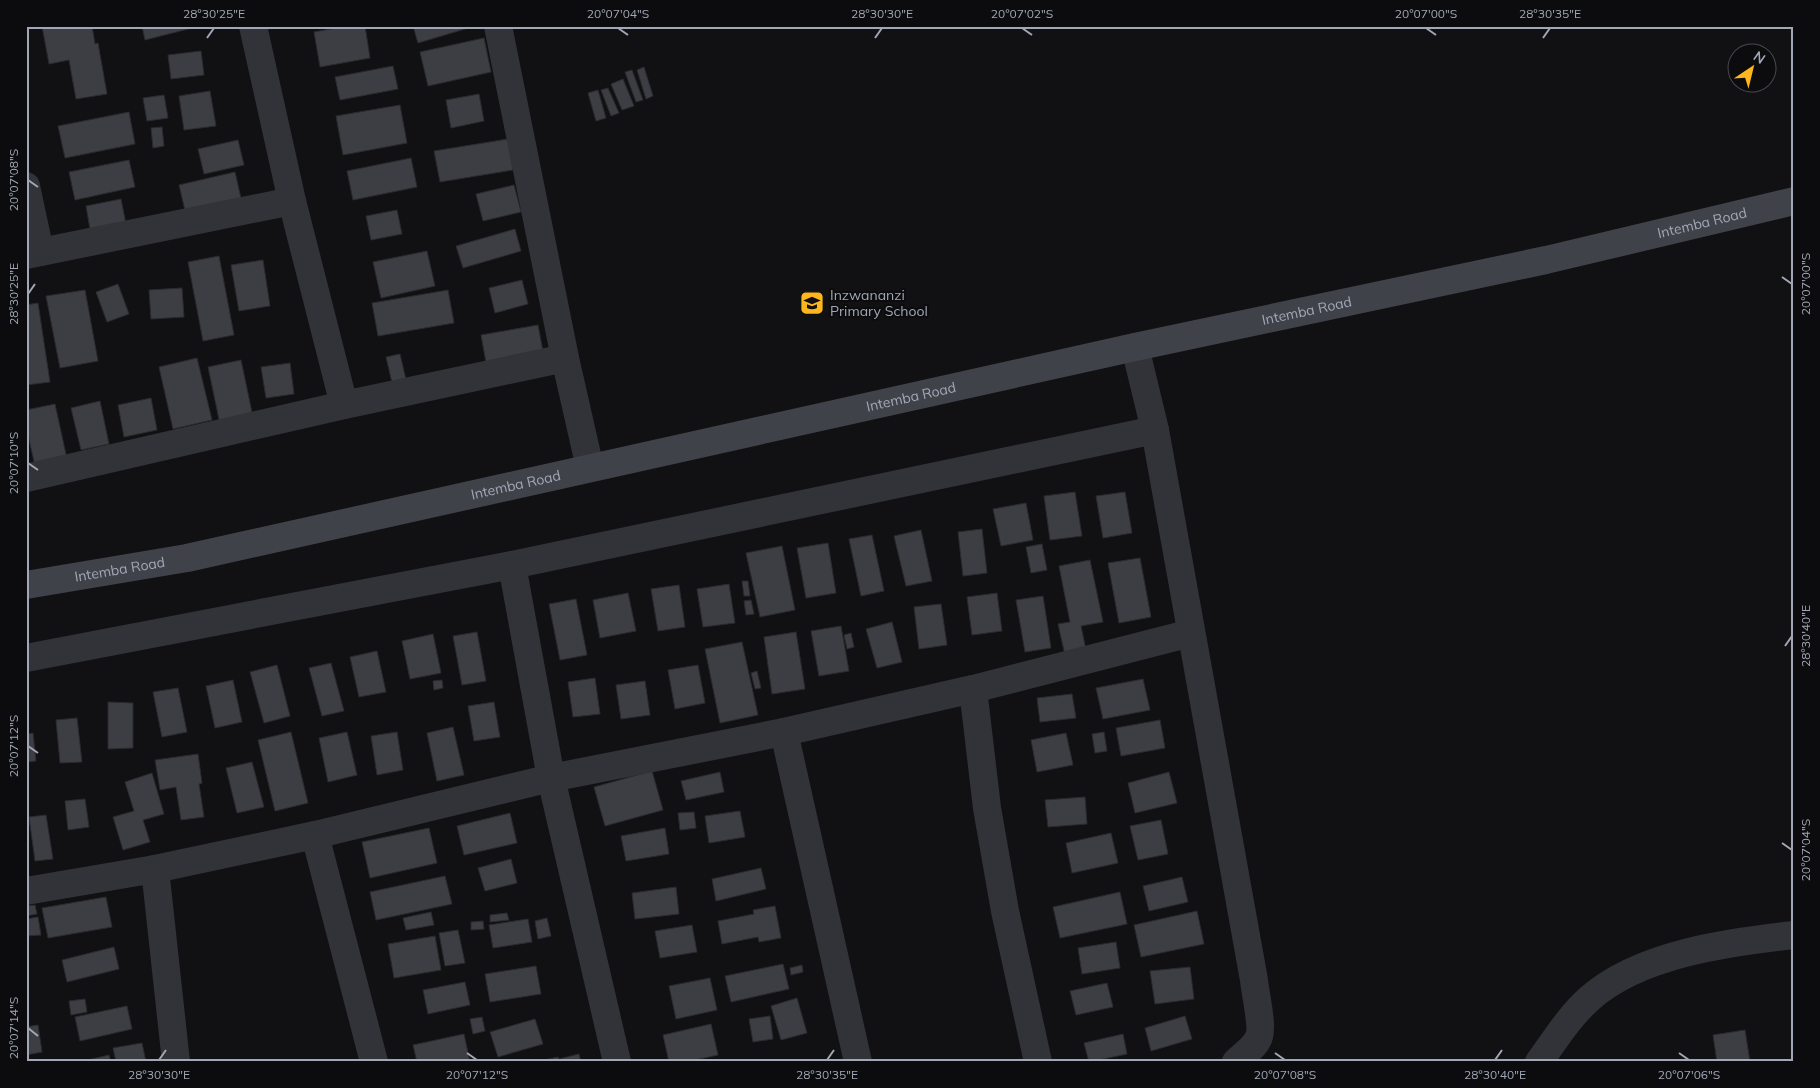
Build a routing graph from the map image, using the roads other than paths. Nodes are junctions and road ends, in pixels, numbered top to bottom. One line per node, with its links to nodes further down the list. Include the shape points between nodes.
1 (253, 26): 4 (street)
2 (498, 26): 8 (street)
3 (26, 186): 6 (street)
4 (292, 201): 6 (street); 9 (street)
5 (1793, 202): 7 (street, Intemba Road, via 1546,260)
6 (33, 253)
7 (1135, 347): 10 (street); 11 (street, Intemba Road)
8 (565, 358): 9 (street); 11 (street)
9 (344, 406): 12 (street)
10 (1155, 430): 13 (street); 15 (street)
11 (590, 468): 14 (street, Intemba Road, via 187,558)
12 (26, 478)
13 (512, 565): 16 (street); 19 (street)
14 (26, 585)
15 (1191, 633): 17 (street); 29 (street, via 1254,980 1260,1029 1259,1038)
16 (26, 658)
17 (973, 689): 18 (street); 28 (street, via 987,808 1005,911)
18 (784, 732): 19 (street); 27 (street)
19 (551, 778): 20 (street); 26 (street)
20 (315, 835): 21 (street); 25 (street)
21 (155, 869): 22 (street); 24 (street)
22 (26, 891)
23 (1794, 936): 30 (street, via 1749,940 1644,965 1589,999 1565,1025)
24 (176, 1062)
25 (374, 1062)
26 (617, 1062)
27 (858, 1062)
28 (1038, 1062)
29 (1236, 1062)
30 (1539, 1062)

